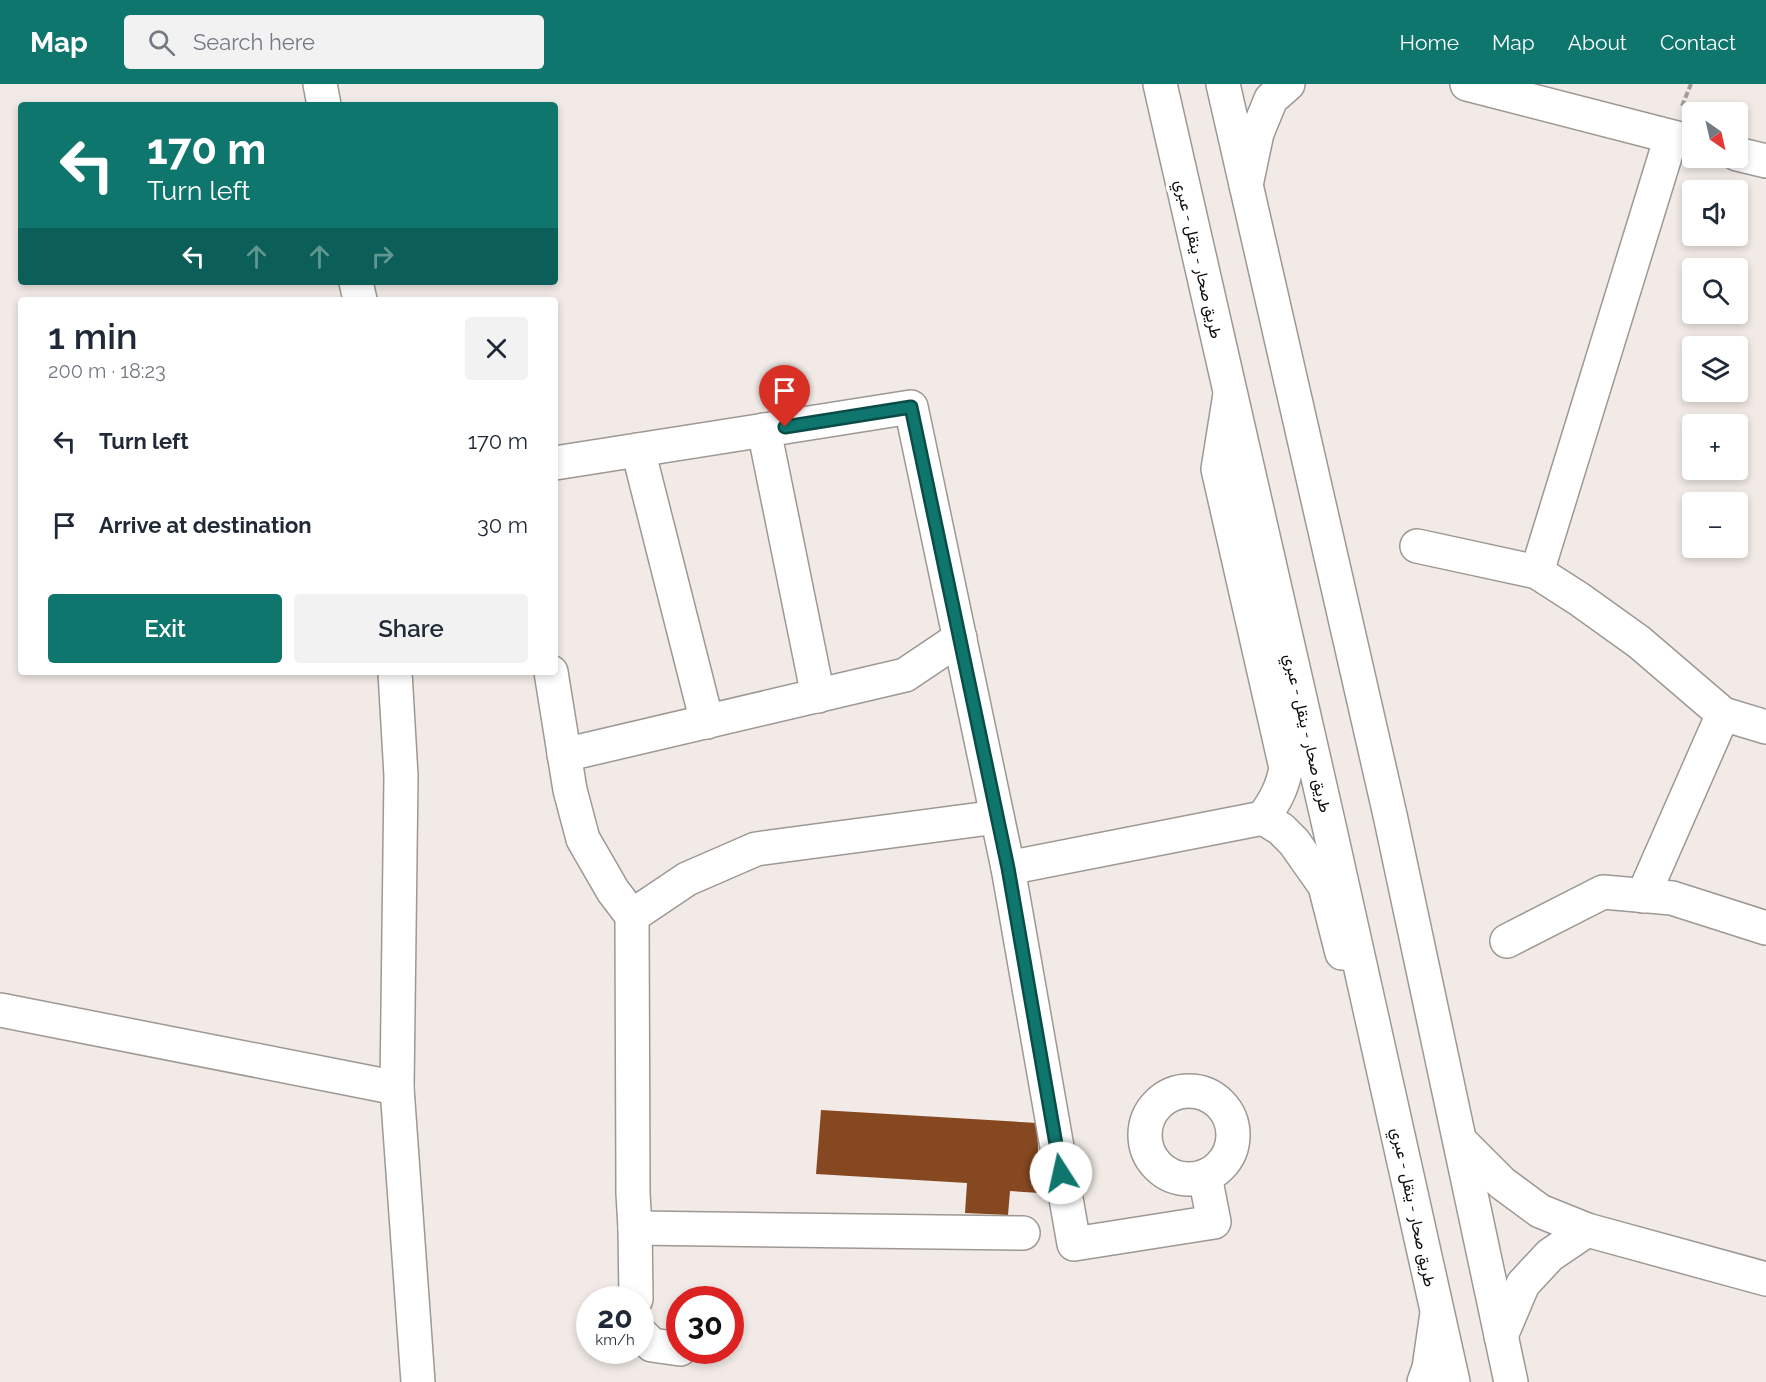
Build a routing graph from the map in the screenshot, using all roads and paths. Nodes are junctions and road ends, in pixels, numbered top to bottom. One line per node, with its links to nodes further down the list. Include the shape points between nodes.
1 (320, 84): 6 (main road)
2 (1160, 84): 11 (main road, طريق صحار - ينقل - عبري)
3 (1223, 84): 10 (main road)
4 (1288, 84): 10 (main road, via 1271,99 1257,133)
5 (1467, 84): 7 (main road)
6 (323, 102)
7 (1682, 139): 16 (main road)
8 (1748, 157): 9 (main road)
9 (1766, 161)
10 (1246, 185): 35 (main road, via 1390,815)
11 (1230, 394): 26 (main road, via 1218,469 1286,768 1282,786); 32 (main road, طريق صحار - ينقل - عبري)
12 (764, 430): 13 (main road); 17 (main road, via 911,407); 20 (main road)
13 (638, 450): 14 (main road); 22 (main road)
14 (558, 463)
15 (1417, 546): 16 (main road)
16 (1537, 572): 21 (main road, via 1639,642)
17 (960, 638): 20 (main road, via 905,675); 25 (main road)
18 (394, 675): 34 (main road, via 401,776)
19 (552, 675): 24 (main road)
20 (818, 696): 22 (main road)
21 (1724, 714): 23 (main road); 28 (main road)
22 (706, 722): 24 (main road)
23 (1766, 727)
24 (564, 755): 29 (main road, via 583,839)
25 (997, 817): 27 (main road); 29 (main road, via 756,849 687,879)
26 (1263, 818): 27 (main road); 32 (main road, via 1294,842 1325,886 1345,966)
27 (1008, 868): 36 (main road, via 1074,1244 1214,1222)
28 (1643, 896): 30 (main road, via 1672,898); 31 (main road, via 1603,892)
29 (632, 916): 37 (main road)
30 (1766, 928)
31 (1507, 941)
32 (1368, 1000): 42 (main road, طريق صحار - ينقل - عبري)
33 (0, 1010): 34 (main road)
34 (397, 1088): 44 (main road)
35 (1460, 1142): 38 (main road, via 1502,1183 1540,1211); 43 (main road)
36 (1205, 1176)
37 (636, 1228): 39 (main road); 41 (main road)
38 (1587, 1230): 40 (main road); 43 (main road, via 1550,1255 1523,1284)
39 (1023, 1233)
40 (1766, 1279)
41 (636, 1286)
42 (1437, 1311): 45 (main road); 46 (main road, طريق صحار - ينقل - عبري)
43 (1501, 1336): 47 (main road)
44 (418, 1382)
45 (1424, 1382)
46 (1453, 1382)
47 (1511, 1382)

